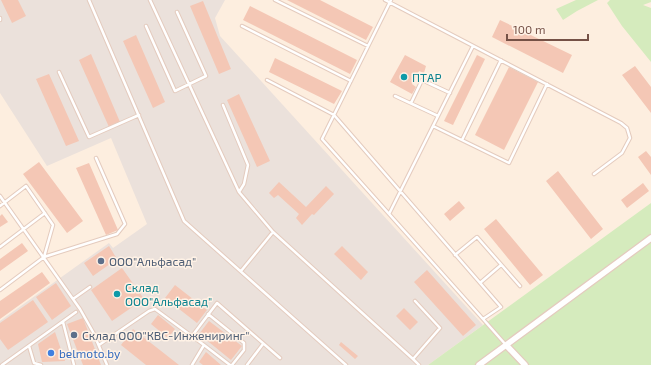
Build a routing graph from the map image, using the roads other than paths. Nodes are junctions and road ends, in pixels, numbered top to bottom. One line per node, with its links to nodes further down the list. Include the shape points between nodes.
1 (89, 0): 21 (lane)
2 (150, 0): 16 (lane)
3 (275, 0): 9 (lane)
4 (385, 0): 5 (lane)
5 (391, 1): 9 (lane); 10 (lane)
6 (177, 12): 16 (lane, via 206,76)
7 (146, 26): 16 (lane, via 175,91)
8 (242, 26): 14 (lane)
9 (368, 46): 14 (lane)
10 (473, 46): 11 (lane); 17 (lane)
11 (501, 60): 15 (lane); 25 (lane)
12 (59, 72): 21 (lane, via 90,137)
13 (267, 80): 22 (lane)
14 (351, 81): 22 (lane)
15 (547, 84): 25 (lane, via 509,163); 27 (lane, via 627,128 630,138 622,153)
16 (189, 85): 29 (lane)
17 (450, 93): 19 (lane, via 422,80); 23 (lane)
18 (395, 96): 19 (lane)
19 (411, 103): 23 (lane)
20 (223, 105): 29 (lane, via 248,165 244,184)
21 (139, 115): 42 (lane, via 184,221)
22 (334, 115): 28 (lane); 34 (lane, via 322,139)
23 (438, 116): 24 (lane)
24 (433, 126): 25 (lane); 28 (lane)
25 (462, 140)
26 (96, 158): 40 (lane, via 125,224 118,234)
27 (594, 174)
28 (400, 191): 34 (lane); 39 (lane)
29 (239, 192): 36 (lane)
30 (0, 196): 31 (lane)
31 (4, 202): 32 (lane); 33 (lane, via 26,186); 35 (lane)
32 (0, 206)
33 (45, 214): 35 (lane); 40 (lane, via 53,225)
34 (389, 214): 51 (lane)
35 (24, 230): 38 (lane); 40 (lane)
36 (274, 232): 42 (lane); 60 (lane)
37 (651, 238): 57 (street)
38 (0, 247)
39 (455, 255): 41 (lane, via 477,237); 43 (lane)
40 (44, 257): 46 (lane); 47 (lane)
41 (501, 265): 43 (lane); 44 (lane)
42 (241, 271): 68 (lane)
43 (480, 283): 51 (lane, via 501,308)
44 (520, 286)
45 (90, 287): 47 (lane)
46 (0, 290)
47 (73, 298): 55 (lane)
48 (415, 301): 60 (lane, via 440,328)
49 (76, 312): 52 (lane)
50 (208, 314): 53 (lane); 54 (lane, via 217,303); 66 (lane, via 244,343 244,350)
51 (483, 319): 57 (lane)
52 (63, 322): 58 (lane); 63 (lane)
53 (192, 336): 55 (lane, via 155,309); 56 (lane)
54 (263, 344): 59 (lane); 67 (lane)
55 (99, 345): 64 (lane)
56 (204, 345): 65 (lane); 66 (lane)
57 (506, 345): 70 (street); 71 (street)
58 (29, 346): 61 (lane); 62 (lane, via 34,363)
59 (280, 358)
60 (412, 359): 69 (lane)
61 (2, 365)
62 (41, 365)
63 (74, 365)
64 (107, 365)
65 (192, 365)
66 (231, 365)
67 (247, 365)
68 (346, 365)
69 (419, 365)
70 (479, 365)
71 (525, 365)

